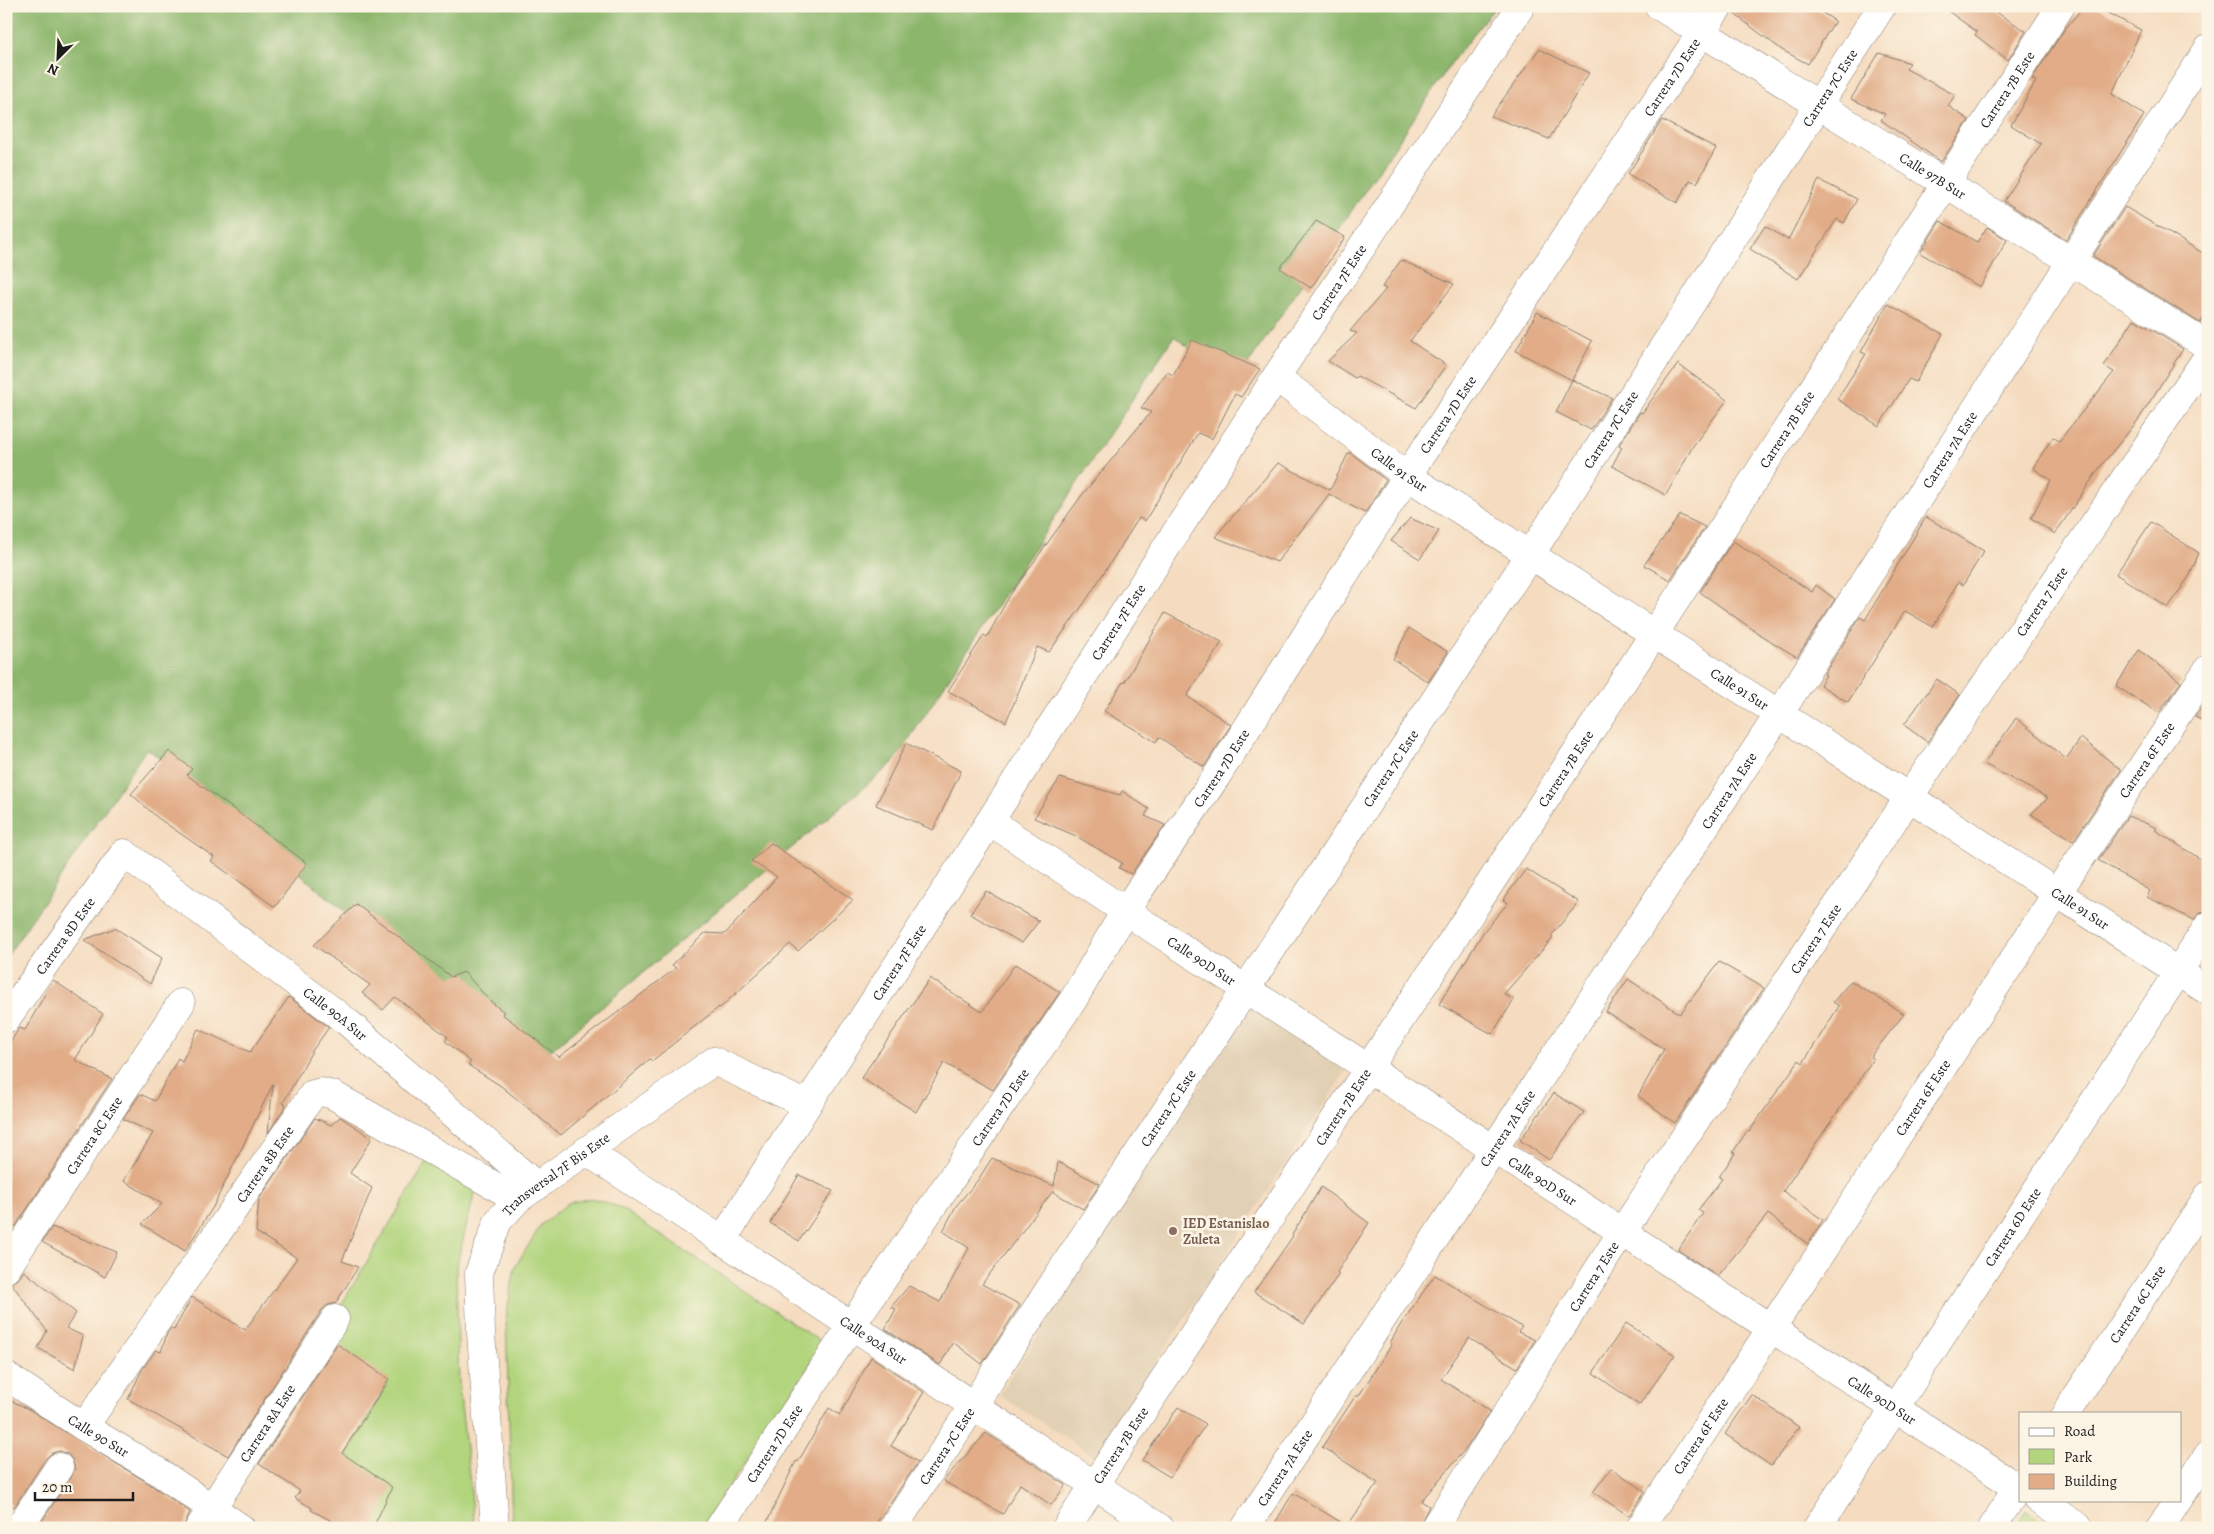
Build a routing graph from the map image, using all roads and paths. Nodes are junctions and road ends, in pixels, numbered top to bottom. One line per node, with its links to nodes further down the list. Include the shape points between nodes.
1 (1521, 6): 13 (street, Carrera 7F Este)
2 (1659, 6): 6 (street, Calle 97B Sur)
3 (1719, 6): 6 (street, Carrera 7D Este)
4 (1882, 6): 8 (street, Carrera 7C Este)
5 (2061, 6): 9 (street, Carrera 7B Este)
6 (1702, 33): 8 (street, Calle 97B Sur); 14 (street, Carrera 7D Este)
7 (2208, 49): 10 (street, Carrera 7A Este)
8 (1819, 106): 9 (street, Calle 97B Sur); 15 (street, Carrera 7C Este)
9 (1946, 184): 10 (street, Calle 97B Sur); 16 (street, Carrera 7B Este)
10 (2072, 262): 11 (street, Calle 97B Sur); 18 (street, Carrera 7A Este)
11 (2208, 346)
12 (2208, 356): 19 (street, Carrera 7 Este)
13 (1276, 377): 14 (street, Calle 91 Sur); 20 (street, Carrera 7F Este)
14 (1407, 476): 15 (street, Calle 91 Sur); 23 (street, Carrera 7D Este, via 1216,777)
15 (1530, 554): 16 (street, Calle 91 Sur); 26 (street, Carrera 7C Este)
16 (1654, 634): 18 (street, Calle 91 Sur); 30 (street, Carrera 7B Este)
17 (2208, 669): 22 (street, Carrera 6F Este)
18 (1779, 714): 19 (street, Calle 91 Sur); 32 (street, Carrera 7A Este)
19 (1909, 797): 22 (street, Calle 91 Sur); 36 (street, Carrera 7 Este)
20 (990, 822): 23 (street, Calle 90D Sur); 31 (street, Carrera 7F Este)
21 (124, 853): 29 (street, Carrera 8D Este); 34 (street, Calle 90A Sur, via 346,1021)
22 (2057, 893): 25 (street, Calle 91 Sur); 41 (street, Carrera 6F Este)
23 (1125, 911): 26 (street, Calle 90D Sur); 40 (street, Carrera 7D Este, via 1073,1000)
24 (2208, 926): 25 (street, Carrera 6D Este)
25 (2177, 971): 27 (street, Calle 91 Sur); 44 (street, Carrera 6D Este)
26 (1246, 988): 30 (street, Calle 90D Sur); 43 (street, Carrera 7C Este)
27 (2208, 991)
28 (181, 1003): 38 (street, Carrera 8C Este)
29 (6, 1019)
30 (1369, 1068): 32 (street, Calle 90D Sur); 49 (street, Carrera 7B Este)
31 (807, 1105): 33 (street, Transversal 7F Bis Este, via 714,1061); 37 (street, Carrera 7F Este)
32 (1494, 1149): 36 (street, Calle 90D Sur); 63 (street, Carrera 7A Este)
33 (586, 1151): 34 (street, Transversal 7F Bis Este); 37 (street, Calle 90A Sur)
34 (527, 1193): 46 (street, Carrera 8B Este, via 333,1095 313,1094); 58 (street, Transversal 7F Bis Este, via 498,1221 479,1273)
35 (2208, 1196): 45 (street, Carrera 6C Este)
36 (1622, 1232): 41 (street, Calle 90D Sur); 64 (street, Carrera 7 Este)
37 (722, 1241): 40 (street, Calle 90A Sur)
38 (6, 1269)
39 (335, 1319): 55 (street, Carrera 8A Este)
40 (851, 1326): 43 (street, Calle 90A Sur); 59 (street, Carrera 7D Este)
41 (1771, 1328): 44 (street, Calle 90D Sur); 65 (street, Carrera 6F Este)
42 (6, 1376): 46 (street, Calle 90 Sur)
43 (973, 1406): 49 (street, Calle 90A Sur); 60 (street, Carrera 7C Este)
44 (1894, 1408): 50 (street, Calle 90D Sur); 66 (street, Carrera 6D Este)
45 (2067, 1412)
46 (84, 1427): 55 (street, Calle 90 Sur, via 156,1470)
47 (2208, 1455): 51 (street)
48 (59, 1466): 56 (street)
49 (1094, 1485): 61 (street, Carrera 7B Este); 62 (street, Calle 90A Sur)
50 (2019, 1487)
51 (2182, 1494)
52 (2019, 1496): 67 (street)
53 (2042, 1502): 68 (street, Calle 90D Sur)
54 (2177, 1502): 69 (street)
55 (205, 1518): 57 (street, Calle 90 Sur)
56 (19, 1528)
57 (242, 1528)
58 (495, 1528)
59 (719, 1528)
60 (893, 1528)
61 (1066, 1528)
62 (1160, 1528)
63 (1245, 1528)
64 (1434, 1528)
65 (1640, 1528)
66 (1817, 1528)
67 (1992, 1528)
68 (2080, 1528)
69 (2160, 1528)

